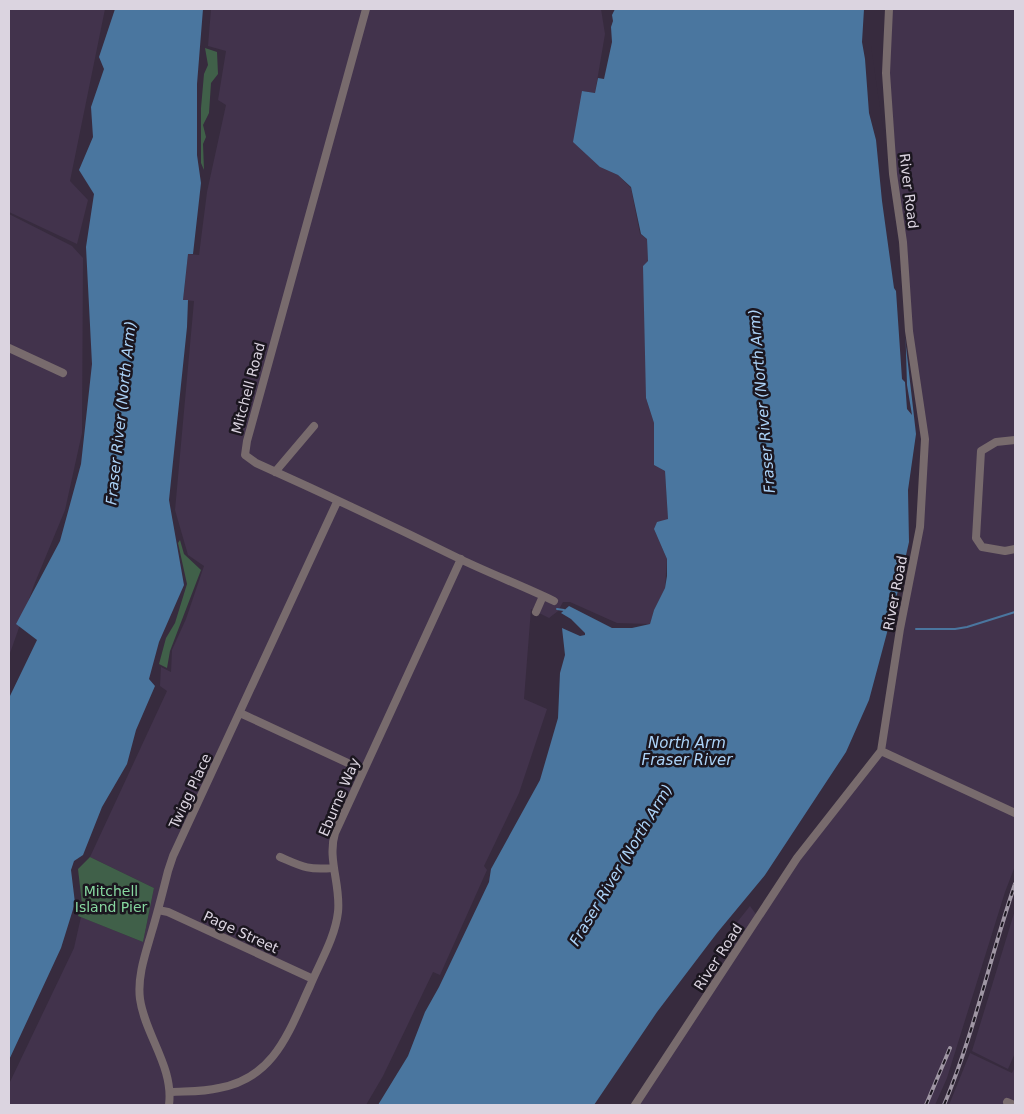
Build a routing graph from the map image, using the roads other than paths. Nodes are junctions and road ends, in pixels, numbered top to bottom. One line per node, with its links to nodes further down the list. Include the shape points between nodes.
1 (366, 9): 7 (street, Mitchell Road, via 246,444 245,455)
2 (889, 9): 15 (street, River Road, via 886,73 892,174 903,242 909,331 925,439 920,527)
3 (9, 348): 4 (street)
4 (63, 373)
5 (314, 426): 7 (street)
6 (1015, 440): 9 (street, via 996,442 981,451 976,538 982,547 1005,551)
7 (275, 472): 8 (street, Mitchell Road)
8 (338, 502): 10 (street, Mitchell Road); 14 (street, Twigg Place)
9 (1015, 549)
10 (461, 559): 11 (street, Mitchell Road); 16 (street, Eburne Way)
11 (543, 596): 12 (street, Mitchell Road); 13 (street)
12 (554, 601)
13 (536, 612)
14 (240, 713): 16 (street); 20 (street, Twigg Place, via 173,856)
15 (881, 751): 17 (street); 24 (street, River Road, via 797,858)
16 (363, 770): 19 (street, Eburne Way, via 335,833 332,847)
17 (1015, 813)
18 (280, 857): 19 (street, via 304,868)
19 (334, 868): 21 (street, Eburne Way, via 338,898 336,925)
20 (158, 910): 21 (street, Page Street); 22 (street, Twigg Place, via 140,981 140,998)
21 (313, 979): 22 (street, Eburne Way, via 284,1042 260,1069 221,1088)
22 (170, 1092): 23 (street, Twigg Place)
23 (169, 1105)
24 (635, 1105)

